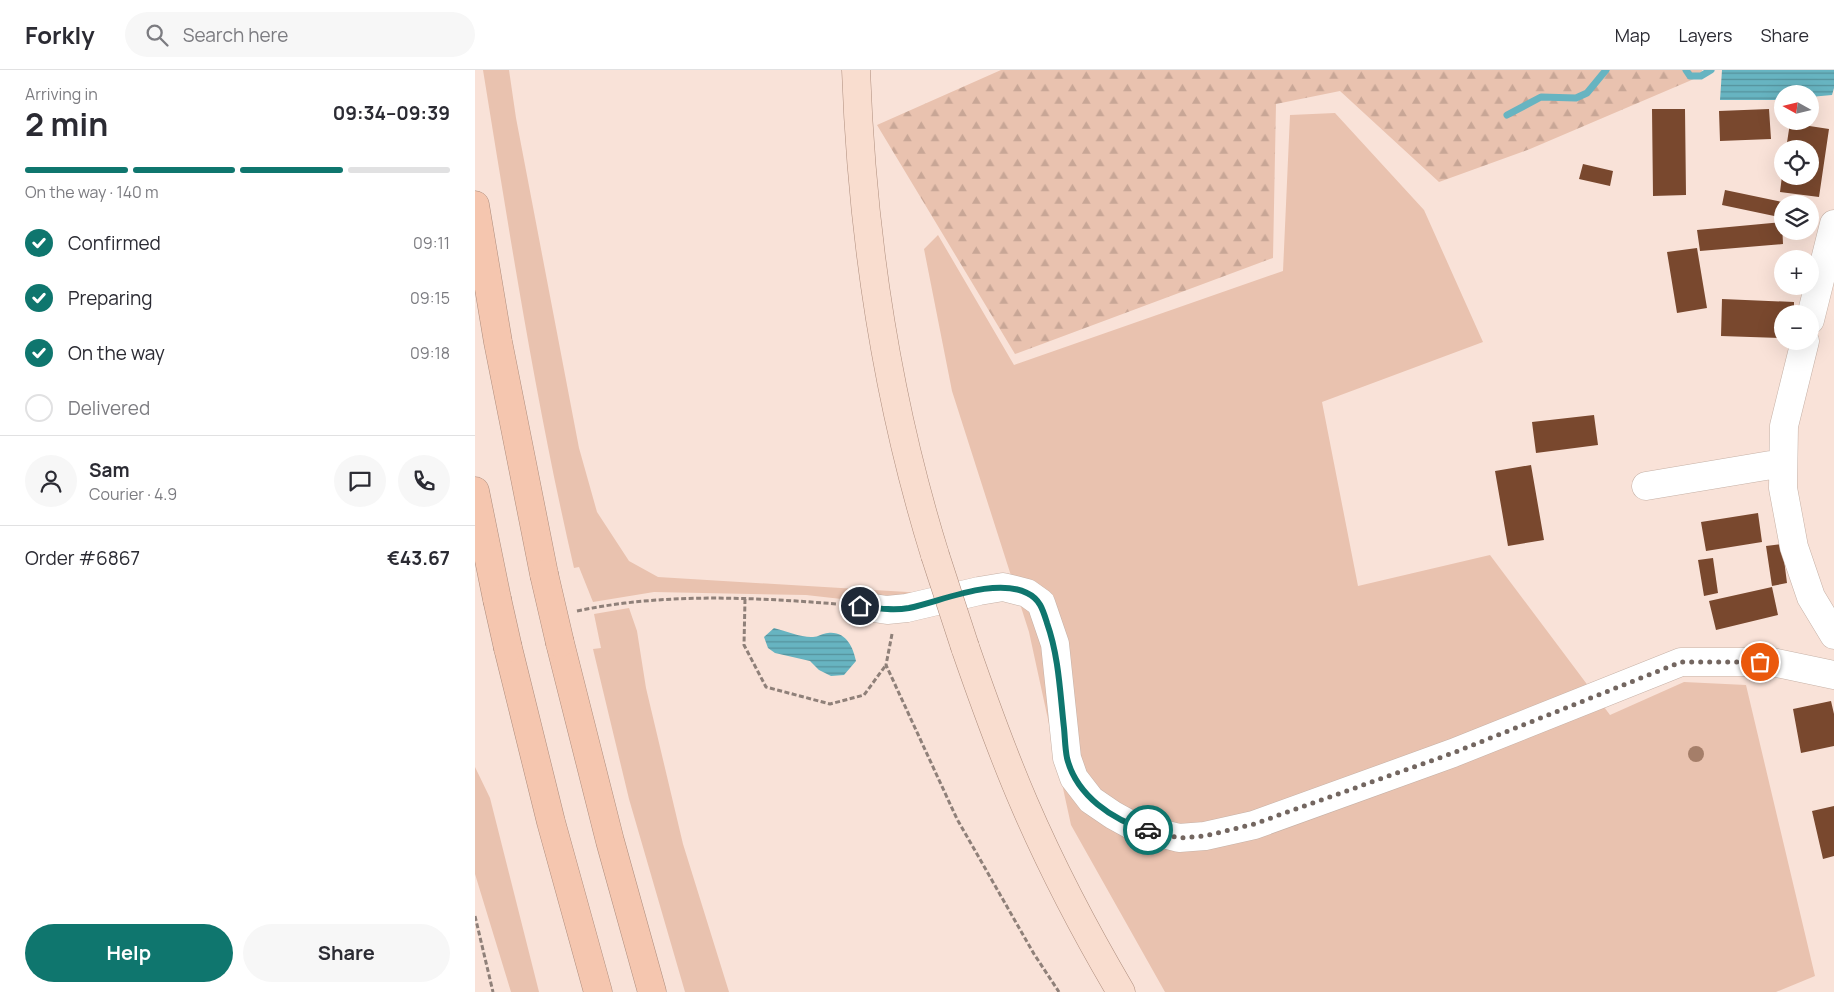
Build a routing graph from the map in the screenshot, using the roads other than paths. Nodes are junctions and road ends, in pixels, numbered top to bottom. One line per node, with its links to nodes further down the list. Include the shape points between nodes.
1 (856, 70): 14 (main road, bridge, via 859,145 876,302 915,492 965,647 1024,803 1089,937)
2 (475, 205): 13 (highway, bridge, via 498,342 544,574 610,841)
3 (1834, 224): 4 (street)
4 (1814, 305)
5 (1803, 350): 6 (street, via 1784,426)
6 (1783, 463): 7 (street); 10 (street, via 1783,488 1793,547 1811,597)
7 (1646, 486)
8 (475, 491): 12 (highway, bridge, via 508,648)
9 (860, 606): 11 (street, via 887,610 907,608 1003,587 1027,593 1041,603 1055,644 1067,758 1074,778 1091,800 1113,815 1133,826 1179,838 1205,836 1263,821 1453,753 1681,662 1772,662)
10 (1834, 635)
11 (1834, 675)
12 (598, 992)
13 (652, 992)
14 (1121, 992)

